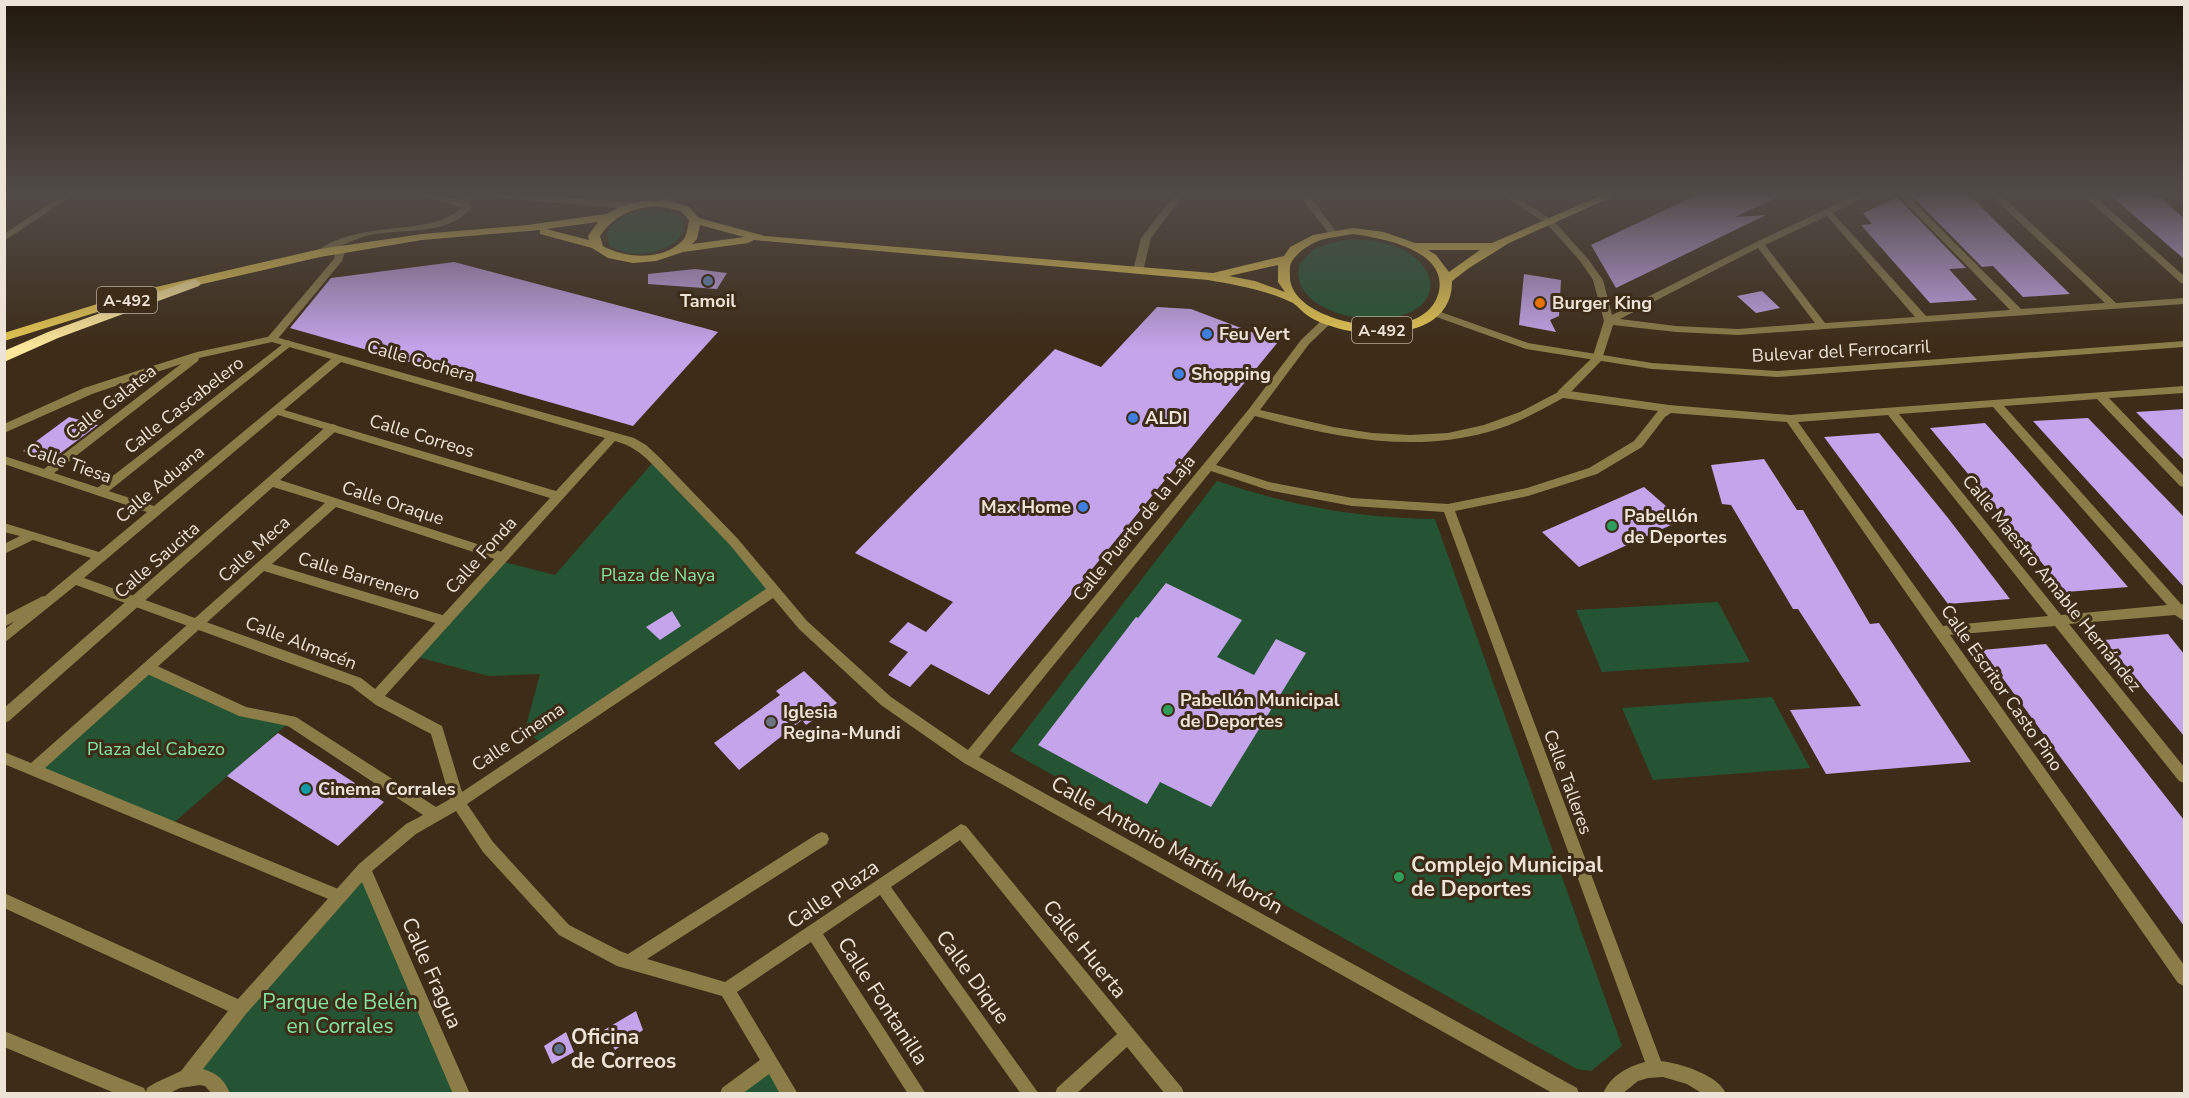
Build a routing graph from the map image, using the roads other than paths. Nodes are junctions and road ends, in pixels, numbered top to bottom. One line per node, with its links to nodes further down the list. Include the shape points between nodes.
1 (336, 245): 20 (street)
2 (366, 245): 18 (main road, A-492)
3 (595, 245): 19 (main road, A-492, via 614,259 634,261 657,258)
4 (681, 245): 19 (main road)
5 (710, 245): 19 (main road, A-492)
6 (837, 245): 22 (main road, A-492)
7 (1144, 245): 22 (street)
8 (1299, 245): 21 (main road, A-492)
9 (1571, 245): 35 (street, via 1598,280)
10 (1757, 245): 35 (street)
11 (1760, 245): 36 (street)
12 (1858, 245): 32 (street)
13 (1952, 245): 30 (street)
14 (2049, 245): 29 (street)
15 (2144, 245): 25 (street)
16 (1415, 246): 17 (main road, A-492); 24 (main road, A-492, via 1435,262)
17 (1492, 246): 24 (main road, A-492)
18 (341, 249): 20 (main road, A-492); 38 (street, via 339,259)
19 (677, 249)
20 (320, 253): 26 (main road, A-492)
21 (1286, 259): 23 (main road, A-492); 27 (main road, via 1282,272 1284,286)
22 (1138, 271): 23 (main road, A-492)
23 (1208, 276): 27 (main road, A-492, via 1261,286)
24 (1446, 280): 31 (main road, A-492, via 1446,293)
25 (2184, 281)
26 (194, 283): 33 (main road, A-492, via 143,294); 43 (highway)
27 (1294, 300): 34 (main road, A-492)
28 (2184, 301): 29 (street, Bulevar del Ferrocarril)
29 (2114, 306): 30 (street, Bulevar del Ferrocarril)
30 (2019, 312): 32 (street, Bulevar del Ferrocarril)
31 (1435, 313): 34 (main road, A-492, via 1410,326 1383,330 1354,329); 45 (street, Bulevar del Ferrocarril, via 1526,346)
32 (1924, 320): 36 (street, Bulevar del Ferrocarril)
33 (61, 321): 37 (main road, A-492); 41 (main road, A-492)
34 (1327, 321): 52 (street, Calle Puerto de la Laja, via 1305,342)
35 (1609, 321): 36 (street, Bulevar del Ferrocarril, via 1738,332); 45 (street)
36 (1823, 327)
37 (4, 337)
38 (272, 339): 39 (street, Calle Cochera); 42 (street, Calle Cochera)
39 (288, 343): 44 (street, Calle Cochera); 63 (street, Calle Cascabelero)
40 (2184, 344): 45 (street, Bulevar del Ferrocarril, via 1777,374)
41 (4, 347)
42 (197, 355): 56 (street, Calle Cochera, via 88,391); 60 (street, Calle Galatea)
43 (4, 357)
44 (339, 358): 51 (street, Calle Aduana); 57 (street, Calle Cochera)
45 (1597, 359): 47 (street)
46 (2184, 390): 48 (street)
47 (1562, 394): 50 (street); 52 (street, via 1499,427 1448,437 1401,440 1327,432)
48 (2100, 396): 49 (street); 62 (street)
49 (1996, 404): 53 (street); 78 (street)
50 (1669, 409): 54 (street); 66 (street, via 1638,444 1593,471 1528,492)
51 (276, 411): 55 (street, Calle Correos); 67 (street, Calle Aduana)
52 (1253, 412): 59 (street, Calle Puerto de la Laja)
53 (1891, 412): 54 (street); 79 (street, Calle Maestro Amable Hernández)
54 (1790, 419): 83 (street, Calle Escritor Casto Pino)
55 (332, 428): 61 (street, Calle Saucita); 64 (street, Calle Correos)
56 (4, 429)
57 (613, 436): 64 (street, Calle Fonda); 75 (street, Calle Cochera, via 630,441 649,454)
58 (4, 460): 60 (street, Calle Tiesa)
59 (1208, 466): 66 (street, via 1268,486 1352,502); 89 (street, Calle Puerto de la Laja)
60 (45, 474): 63 (street, Calle Tiesa)
61 (272, 482): 65 (street, Calle Oraque); 77 (street, Calle Saucita)
62 (2184, 483)
63 (100, 492): 67 (street, Calle Tiesa)
64 (559, 496): 72 (street, Calle Fonda)
65 (333, 502): 72 (street, Calle Oraque); 73 (street, Calle Meca)
66 (1448, 508): 108 (street, Calle Talleres)
67 (156, 511): 71 (street, Calle Aduana)
68 (4, 527): 69 (street)
69 (31, 536): 70 (street); 71 (street)
70 (4, 550)
71 (102, 557): 74 (street, Calle Aduana)
72 (504, 557): 80 (street, Calle Fonda)
73 (262, 566): 80 (street, Calle Barrenero); 82 (street, Calle Meca)
74 (75, 580): 76 (street, Calle Aduana); 77 (street, Calle Almacén)
75 (775, 590): 89 (street, Calle Antonio Martín Morón, via 803,626 886,701); 92 (street, Calle Cinema)
76 (57, 594): 81 (street); 84 (street, Calle Aduana)
77 (135, 602): 82 (street, Calle Almacén); 87 (street, Calle Saucita)
78 (2182, 611): 79 (street)
79 (2059, 620): 83 (street); 91 (street, Calle Maestro Amable Hernández)
80 (446, 621): 86 (street, Calle Fonda)
81 (4, 622)
82 (198, 623): 85 (street, Calle Meca); 86 (street, Calle Almacén, via 356,682)
83 (1940, 631): 102 (street, Calle Escritor Casto Pino)
84 (4, 638)
85 (148, 668): 90 (street, Calle Meca); 93 (street, via 244,712 291,721)
86 (376, 697): 92 (street, Calle Almacén, via 437,730)
87 (4, 717)
88 (4, 758): 90 (street)
89 (969, 759): 120 (street, Calle Antonio Martín Morón)
90 (33, 770): 98 (street)
91 (2184, 777)
92 (458, 802): 93 (street, Calle Cinema); 101 (street, Calle Almacén, via 488,847 564,930)
93 (436, 815): 96 (street, Calle Cinema)
94 (961, 831): 97 (street, Calle Plaza); 105 (street, Calle Huerta)
95 (822, 839): 101 (street)
96 (364, 869): 98 (street, Calle Cinema); 113 (street, Calle Fragua)
97 (882, 886): 100 (street, Calle Plaza); 117 (street, Calle Dique)
98 (338, 896): 104 (street, Calle Cinema)
99 (4, 900): 104 (street)
100 (813, 932): 103 (street, Calle Plaza); 116 (street, Calle Fontanilla)
101 (629, 962): 103 (street, Calle Almacén)
102 (2184, 978)
103 (727, 990): 107 (street)
104 (240, 1008): 109 (street, Calle Cinema)
105 (1128, 1035): 118 (street); 119 (street, Calle Huerta)
106 (4, 1039): 110 (street)
107 (771, 1062): 114 (street); 115 (street)
108 (1655, 1068): 121 (street, via 1628,1076); 122 (street, via 1685,1074)
109 (187, 1077): 111 (street); 112 (street, via 212,1080)
110 (138, 1094)
111 (153, 1094)
112 (222, 1094)
113 (462, 1094)
114 (728, 1094)
115 (790, 1094)
116 (918, 1094)
117 (1031, 1094)
118 (1063, 1094)
119 (1176, 1094)
120 (1571, 1094)
121 (1611, 1094)
122 (1718, 1094)

